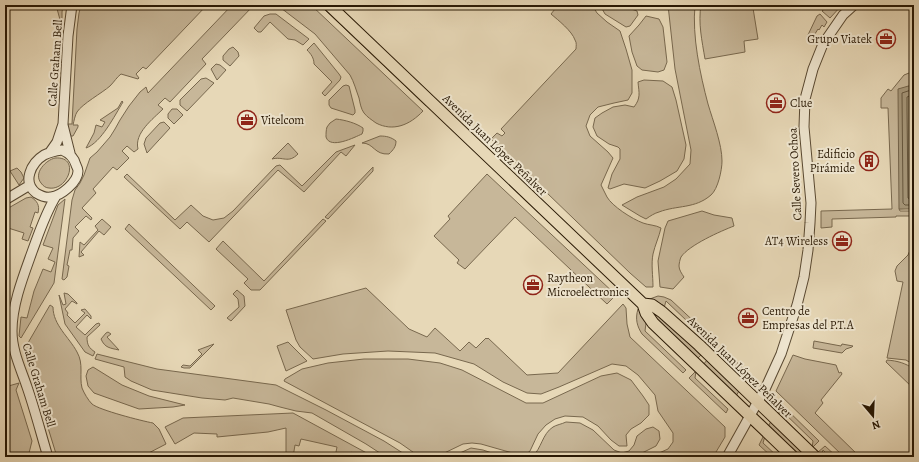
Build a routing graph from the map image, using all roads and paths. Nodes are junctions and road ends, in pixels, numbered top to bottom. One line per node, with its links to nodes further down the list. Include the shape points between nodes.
1 (72, 5): 4 (street, Calle Graham Bell)
2 (329, 5): 12 (main road, Avenida Juan López Peñalver)
3 (854, 5): 13 (street, Calle Severo Ochoa, via 843,15 823,44 805,99 804,127 811,203 808,250 793,319 781,354)
4 (63, 124): 5 (street, Calle Graham Bell, via 57,142); 6 (street, Calle Graham Bell)
5 (50, 152): 6 (street, via 62,150); 7 (street, via 42,156 29,172)
6 (70, 153): 9 (street, via 78,171 76,178 66,190)
7 (30, 185): 8 (street); 10 (street)
8 (40, 195): 9 (street); 11 (street, Calle Graham Bell, via 43,204)
9 (56, 196): 11 (street, Calle Graham Bell)
10 (5, 200)
11 (41, 227): 15 (street, Calle Graham Bell, via 21,282 12,332 15,353)
12 (643, 304): 13 (main road, Avenida Juan López Peñalver, via 652,305 662,312); 14 (main road, Avenida Juan López Peñalver, via 653,323)
13 (758, 403): 14 (street, Calle Severo Ochoa); 18 (main road, Avenida Juan López Peñalver)
14 (750, 416): 16 (street, Calle Severo Ochoa); 17 (main road, Avenida Juan López Peñalver)
15 (48, 457)
16 (727, 457)
17 (793, 457)
18 (815, 457)

